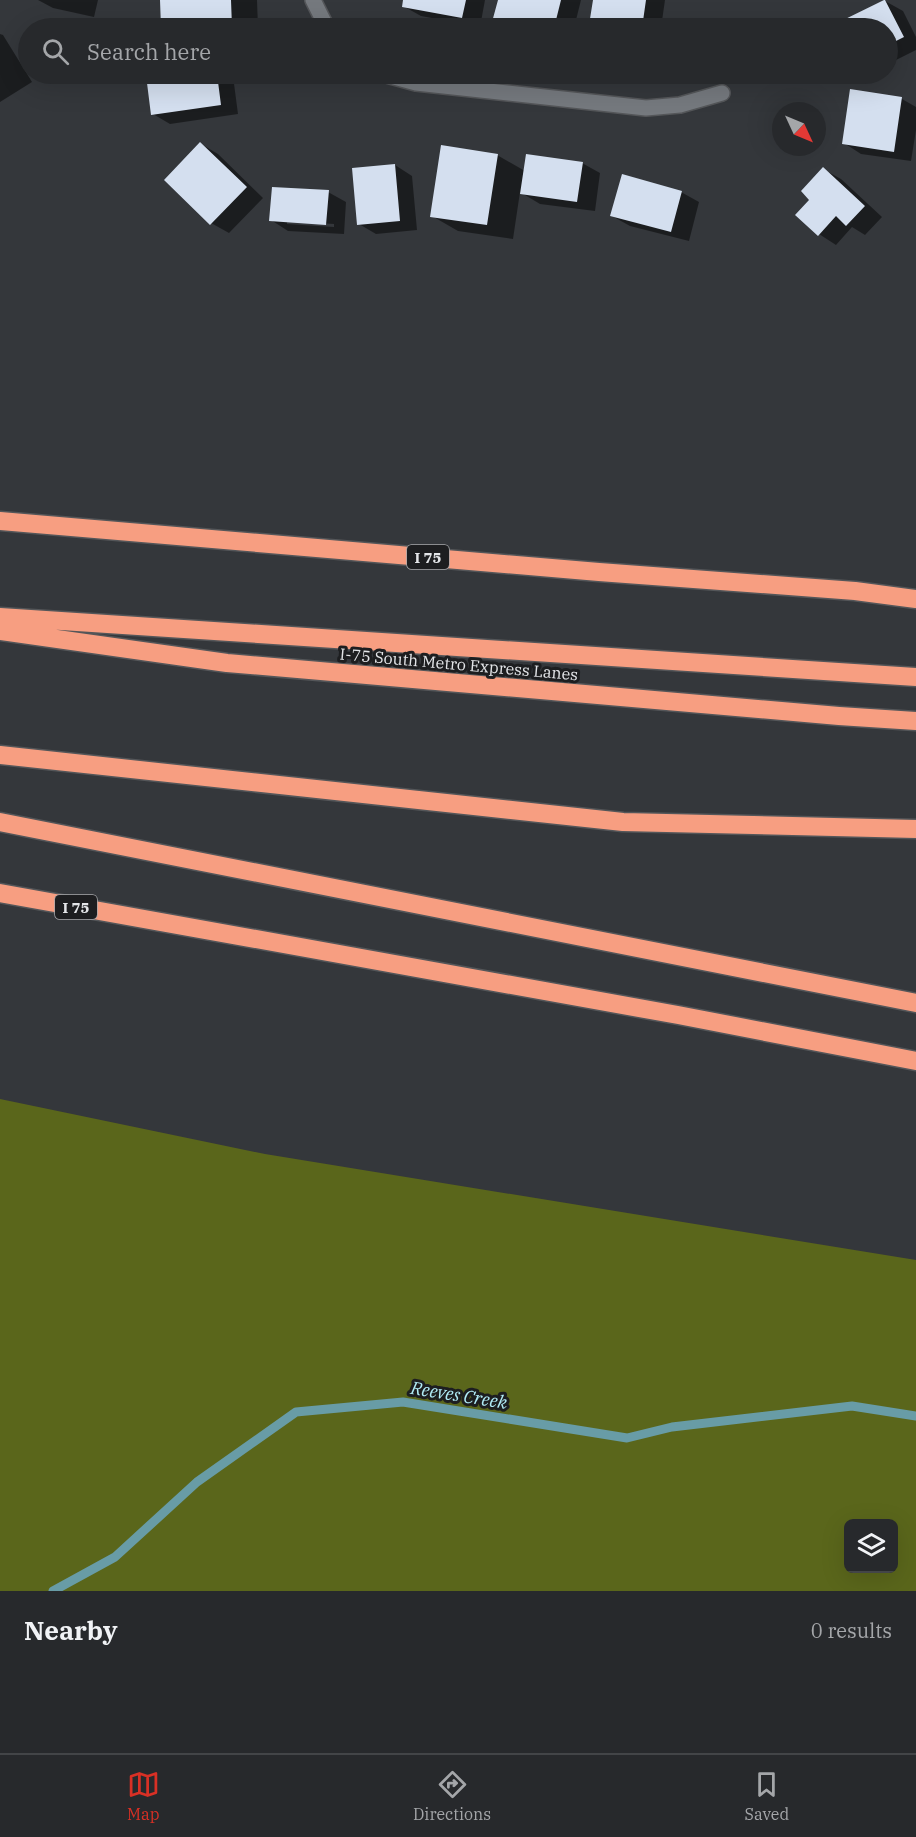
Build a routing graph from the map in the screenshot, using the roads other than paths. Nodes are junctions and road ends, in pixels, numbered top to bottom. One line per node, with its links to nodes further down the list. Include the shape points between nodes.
1 (313, 0): 2 (street)
2 (322, 18)
3 (426, 84): 4 (street, via 646,108 680,105)
4 (722, 93)
5 (0, 521): 6 (highway, I 75)
6 (855, 591): 7 (highway); 8 (highway, I 75)
7 (916, 593)
8 (916, 599)
9 (0, 617): 11 (highway)
10 (0, 631): 12 (highway, I-75 South Metro Express Lanes, via 227,663)
11 (916, 677)
12 (916, 721)
13 (0, 755): 15 (highway, via 622,822)
14 (0, 822): 17 (highway)
15 (916, 829)
16 (0, 893): 18 (highway, I 75)
17 (916, 1003)
18 (916, 1060)

